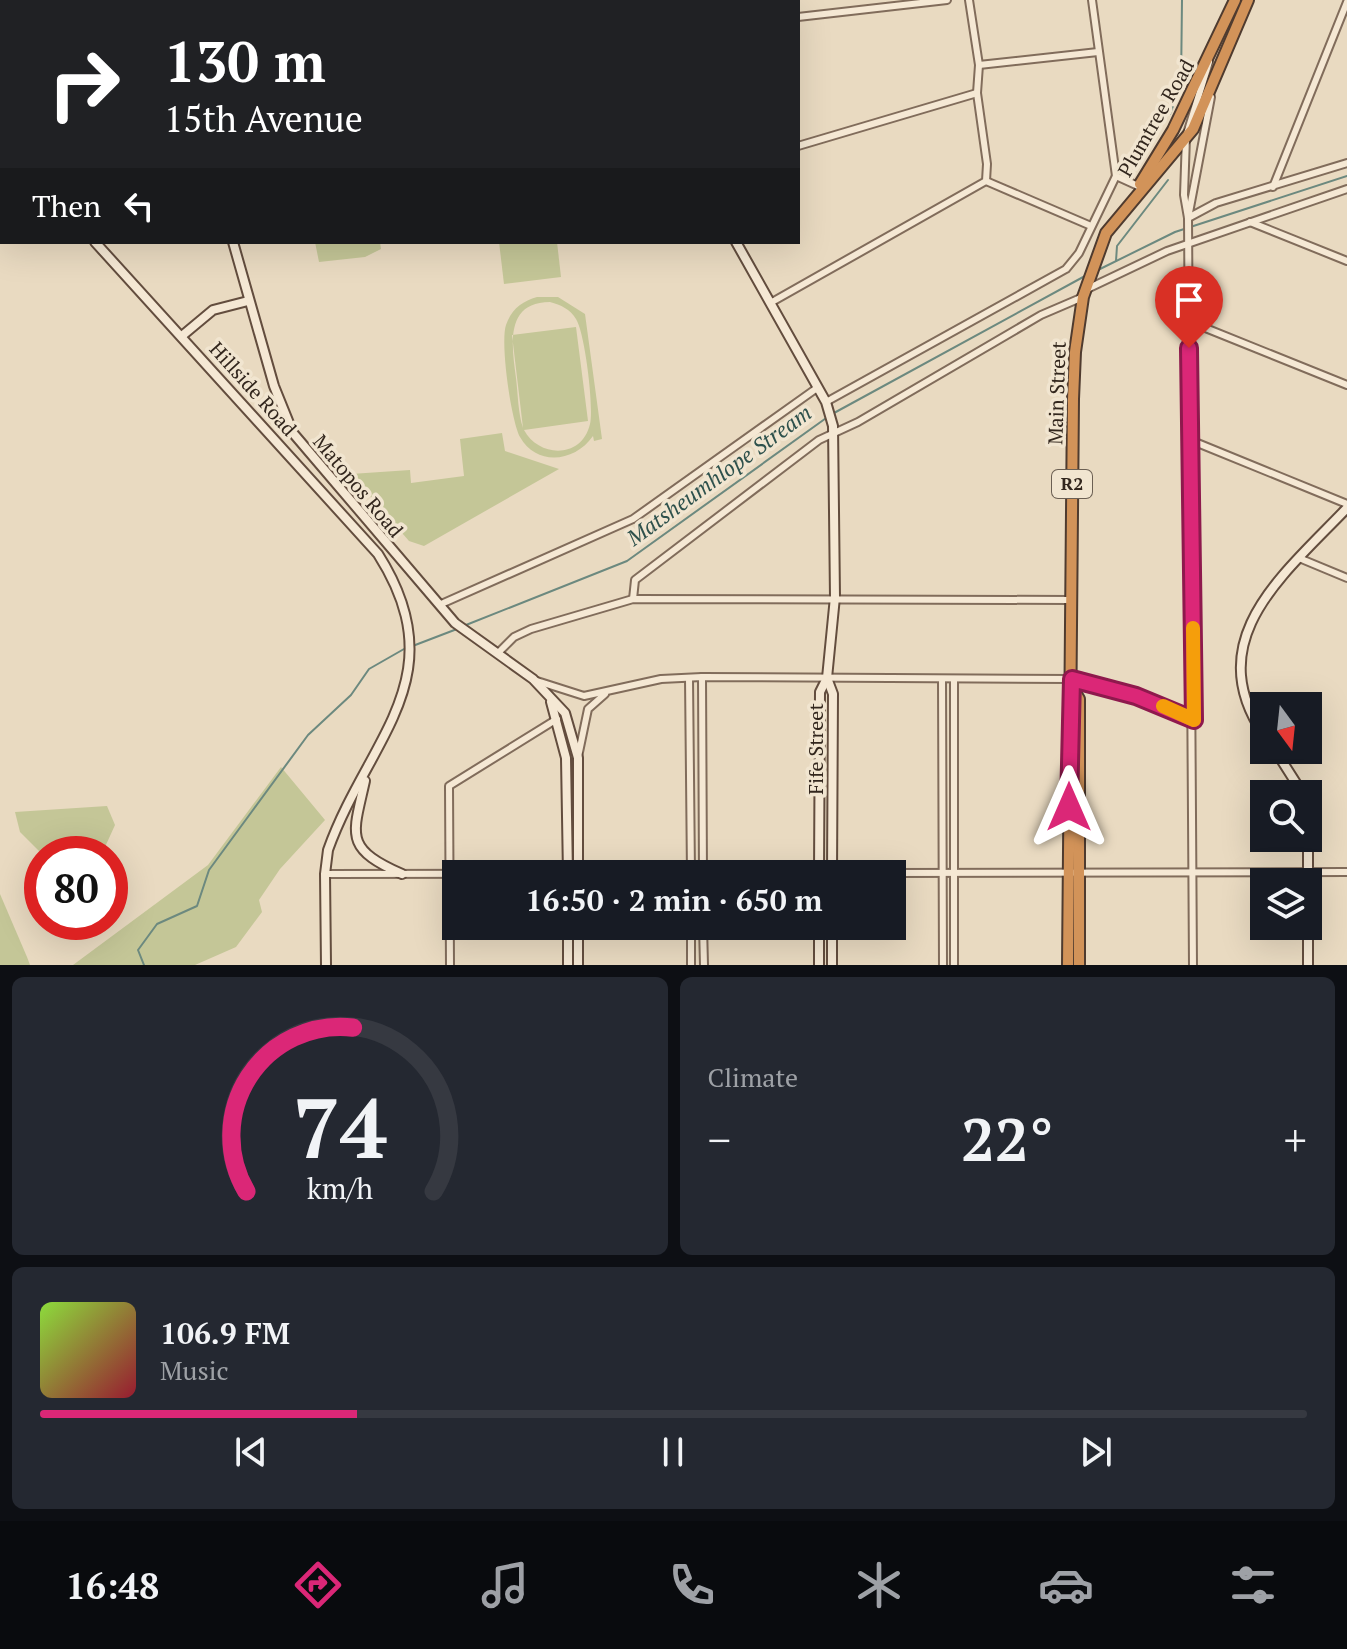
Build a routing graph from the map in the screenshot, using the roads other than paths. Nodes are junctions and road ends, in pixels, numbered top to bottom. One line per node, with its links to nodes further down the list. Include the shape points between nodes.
1 (947, 0): 7 (street)
2 (969, 0): 10 (street)
3 (1092, 0): 8 (street)
4 (1235, 0): 9 (highway, Plumtree Road / R2)
5 (1248, 0): 11 (highway, Plumtree Road / R2)
6 (1347, 2): 19 (street)
7 (800, 17)
8 (1098, 52): 10 (street); 16 (street)
9 (1209, 61): 13 (street); 18 (highway, Plumtree Road / R2)
10 (979, 65): 12 (street)
11 (1214, 86): 13 (highway, Plumtree Road / R2); 22 (street)
12 (977, 93): 14 (street); 17 (street)
13 (1186, 137): 21 (highway, Plumtree Road / R2); 22 (street)
14 (800, 145)
15 (1347, 163): 19 (street)
16 (1116, 176): 18 (street); 24 (street)
17 (986, 181): 24 (street); 32 (street)
18 (1138, 186): 21 (highway, Plumtree Road / R2)
19 (1273, 187): 22 (street, via 1216,203)
20 (1347, 189): 23 (street)
21 (1125, 206): 30 (highway, Main Street / R2, via 1106,233)
22 (1188, 220): 25 (street)
23 (1250, 222): 25 (street); 29 (street)
24 (1091, 226): 37 (street, via 1079,253 1060,273)
25 (1188, 241): 30 (street); 33 (street)
26 (97, 244): 34 (street, Hillside Road)
27 (234, 244): 31 (street, Matopos Road)
28 (737, 244): 32 (street)
29 (1347, 261)
30 (1085, 289): 38 (street); 45 (highway, Main Street / R2, via 1074,368)
31 (248, 301): 34 (street, via 213,310); 46 (street, Matopos Road, via 293,433)
32 (772, 302): 36 (street)
33 (1188, 321): 35 (street); 39 (street)
34 (183, 335): 61 (street, Hillside Road, via 378,554 400,596 411,654 404,693)
35 (1347, 385)
36 (817, 388): 37 (street); 46 (street, via 633,519)
37 (827, 405): 38 (street)
38 (834, 429): 43 (street); 44 (street, via 635,580)
39 (1190, 440): 40 (street); 59 (street)
40 (1347, 506): 41 (street)
41 (1299, 558): 42 (street); 57 (street, via 1260,607 1241,643 1243,691)
42 (1347, 578)
43 (835, 597): 44 (street); 45 (street); 50 (street)
44 (633, 599): 47 (street, via 531,629)
45 (1071, 600): 54 (highway, Main Street / R2)
46 (439, 605): 47 (street, Matopos Road, via 467,633)
47 (498, 653): 51 (street, Matopos Road)
48 (702, 677): 49 (street); 50 (street); 66 (street)
49 (689, 678): 55 (street); 65 (street)
50 (827, 678): 52 (street); 67 (street, Fife Street, via 820,692); 68 (street, Fife Street, via 833,694)
51 (533, 679): 55 (street, via 584,696); 56 (street, Matopos Road)
52 (942, 679): 53 (street); 75 (street)
53 (954, 679): 54 (street); 69 (street)
54 (1072, 684): 59 (street, via 1136,696); 70 (highway, R2)
55 (612, 690): 60 (street, via 588,709)
56 (548, 694): 58 (street); 60 (street, via 565,713)
57 (1250, 712)
58 (557, 719): 62 (street, via 458,777 448,791); 63 (street, via 568,780)
59 (1194, 720): 71 (street)
60 (578, 758): 64 (street)
61 (367, 772): 76 (street, Hillside Road, via 336,828); 77 (street, via 354,819 356,838 377,863)
62 (449, 860)
63 (568, 860)
64 (578, 860)
65 (690, 860)
66 (703, 860)
67 (819, 860)
68 (832, 860)
69 (954, 872): 70 (street); 75 (street); 97 (street)
70 (1074, 872): 71 (street); 98 (highway, R2); 99 (highway, R2)
71 (1194, 872): 78 (street); 100 (street)
72 (1347, 872): 79 (street)
73 (442, 873): 77 (street)
74 (906, 873): 75 (street)
75 (943, 873): 96 (street)
76 (325, 874): 77 (street); 88 (street, Hillside Road)
77 (402, 874)
78 (1250, 874)
79 (1322, 875)
80 (450, 940): 89 (street)
81 (568, 940): 90 (street)
82 (578, 940): 91 (street)
83 (691, 940): 92 (street)
84 (703, 940): 93 (street)
85 (819, 940): 94 (street)
86 (832, 940): 95 (street)
87 (1308, 940): 101 (street)
88 (326, 965)
89 (450, 965)
90 (568, 965)
91 (578, 965)
92 (691, 965)
93 (704, 965)
94 (819, 965)
95 (832, 965)
96 (943, 965)
97 (954, 965)
98 (1068, 965)
99 (1079, 965)
100 (1193, 965)
101 (1308, 965)

